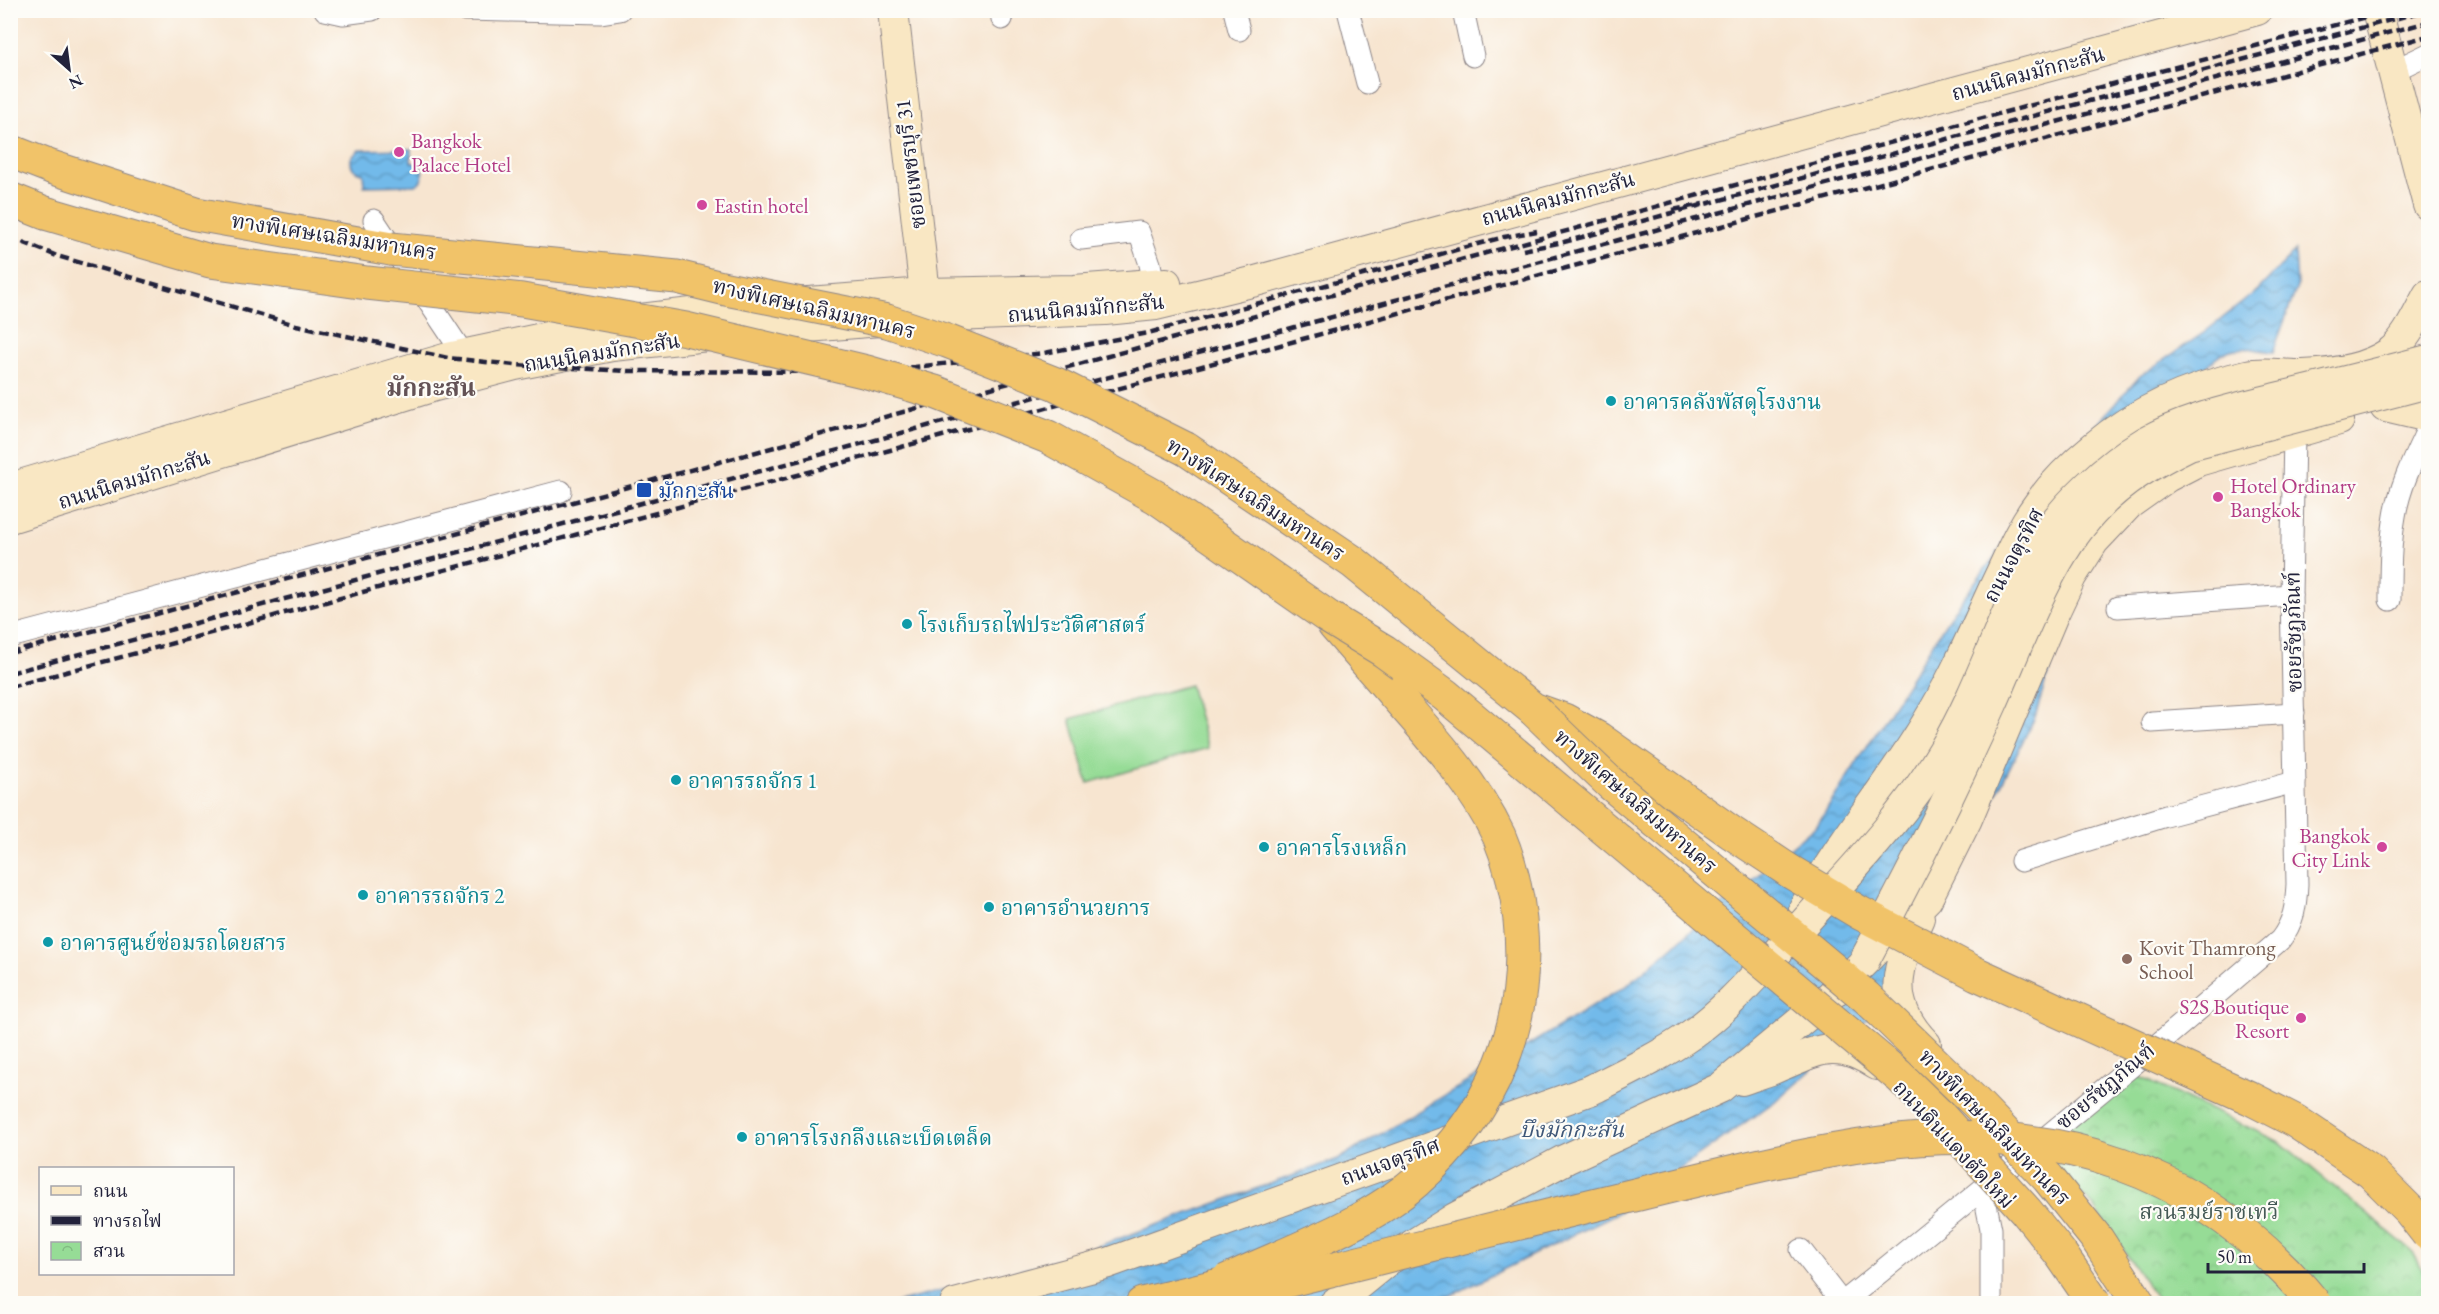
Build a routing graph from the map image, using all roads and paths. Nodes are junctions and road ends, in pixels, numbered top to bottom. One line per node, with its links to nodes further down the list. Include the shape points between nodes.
1 (325, 10): 2 (street, via 343,14)
2 (372, 10)
3 (465, 10): 4 (street)
4 (620, 10)
5 (893, 10): 23 (main road, ซอยเพชรบุรี 31)
6 (1348, 10): 14 (street)
7 (1463, 10): 12 (street)
8 (2192, 10): 21 (main road, ถนนนิคมมักกะสัน, via 1732,130 1358,236)
9 (2257, 10): 23 (main road, ถนนนิคมมักกะสัน, via 1193,296 1105,310)
10 (2377, 10): 13 (main road)
11 (2428, 54): 13 (street)
12 (1473, 56)
13 (2393, 72): 15 (main road)
14 (1367, 83)
15 (2419, 131): 18 (main road)
16 (10, 151): 42 (highway, ทางพิเศษเฉลิมมหานคร, bridge, via 196,214 397,250 677,277 887,321 947,341 1056,384 1186,449 1353,562)
17 (10, 199): 40 (highway, ทางพิเศษเฉลิมมหานคร, bridge, via 125,238 210,261 522,300 651,323 867,372 935,392 1048,437 1110,470 1195,523)
18 (2428, 205)
19 (374, 220): 25 (street)
20 (1081, 239): 21 (street, via 1139,232)
21 (1154, 285): 23 (main road, ถนนนิคมมักกะสัน, via 1016,292)
22 (2428, 295): 27 (main road, ถนนจตุรทิศ, via 2390,352 2371,362 2303,375 2249,375)
23 (926, 305): 25 (main road, ถนนนิคมมักกะสัน, via 745,319 612,346)
24 (2428, 360): 48 (main road, ถนนจตุรทิศ, bridge, via 2185,423 2143,443 2102,474 2074,500 2043,539 1944,750 1872,845)
25 (470, 364): 34 (main road, ถนนนิคมมักกะสัน); 36 (main road, ถนนนิคมมักกะสัน)
26 (2428, 383): 49 (main road, ถนนจตุรทิศ, bridge, via 2189,445 2125,482 2093,512 2066,546 2047,581 1954,788)
27 (2205, 387): 33 (main road, via 2244,394 2251,399 2258,411 2257,424); 48 (main road, ถนนจตุรทิศ, bridge, via 2147,411 2097,444 2067,469 2038,503 1927,723 1838,850)
28 (2428, 396): 29 (main road, ถนนจตุรทิศ)
29 (2385, 407): 30 (main road); 32 (main road, ถนนจตุรทิศ)
30 (2428, 417)
31 (2428, 428): 38 (street, via 2395,514)
32 (2294, 434): 33 (main road, ถนนจตุรทิศ); 37 (street, ซอยรัชฎภัณฑ์)
33 (2245, 447): 47 (main road, ถนนจตุรทิศ, via 2198,461 2167,477 2129,504 2094,541 2071,577 1967,819)
34 (10, 488)
35 (561, 491): 41 (street)
36 (10, 518)
37 (2291, 595): 39 (street); 43 (street, ซอยรัชฎภัณฑ์)
38 (2390, 600)
39 (2118, 607)
40 (1328, 617): 55 (highway, bridge, via 1449,757 1499,836 1518,903 1522,942 1522,981 1515,1028 1498,1074 1472,1118 1443,1155 1413,1184 1370,1213); 62 (highway, ทางพิเศษเฉลิมมหานคร, bridge, via 1445,695 1899,1076 2026,1211)
41 (10, 637)
42 (1533, 709): 53 (highway, bridge, via 1599,739 1732,834 1860,913 2034,1002 2295,1121 2371,1172); 63 (highway, ทางพิเศษเฉลิมมหานคร, bridge, via 1618,790 1866,997 1976,1103 2055,1186 2097,1239)
43 (2294, 713): 44 (street); 45 (street, ซอยรัชฎภัณฑ์)
44 (2152, 722)
45 (2295, 782): 46 (street, via 2166,816); 51 (street, ซอยรัชฎภัณฑ์, via 2297,884 2295,912 2289,928 2268,950)
46 (2021, 861)
47 (1927, 899): 49 (main road, ถนนจตุรทิศ, bridge); 51 (main road, via 1903,953 1898,974 1899,1000 1920,1038)
48 (1785, 944): 57 (main road, ถนนจตุรทิศ, bridge, via 1734,998 1692,1034 1591,1090 1108,1263)
49 (1864, 961): 50 (main road, ถนนจตุรทิศ, bridge, via 1825,1001)
50 (1720, 1088): 52 (main road, ถนนดินแดงตัดใหม่, via 1819,1049 1852,1051 1882,1068 1930,1113); 59 (main road, ถนนจตุรทิศ, bridge, via 1575,1154 1455,1218 1387,1261)
51 (2030, 1148): 52 (street, ซอยรัชฎภัณฑ์); 64 (main road, via 2085,1214)
52 (1988, 1185): 56 (street, ซอยรัชฎภัณฑ์); 60 (street); 61 (main road, ถนนดินแดงตัดใหม่, via 2026,1222)
53 (2428, 1234)
54 (1801, 1250): 56 (street)
55 (1216, 1286): 58 (highway); 65 (highway, bridge, via 1270,1285 1724,1173 1827,1152 1926,1139 1977,1139 2057,1146 2157,1178 2249,1235)
56 (1842, 1303)
57 (955, 1304)
58 (1142, 1304)
59 (1334, 1304)
60 (1992, 1304)
61 (2084, 1304)
62 (2095, 1304)
63 (2139, 1304)
64 (2145, 1304)
65 (2315, 1304)

